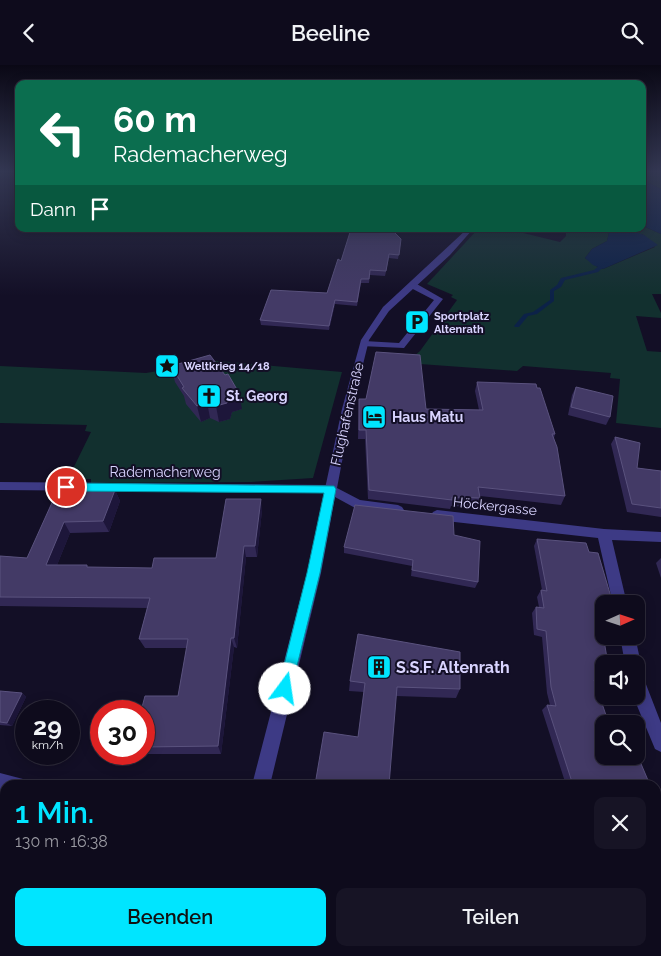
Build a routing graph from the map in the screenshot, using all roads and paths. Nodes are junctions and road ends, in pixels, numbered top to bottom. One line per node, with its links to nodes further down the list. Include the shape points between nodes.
1 (467, 232): 2 (street, Flughafenstraße)
2 (412, 285): 3 (street, Flughafenstraße, via 378,318); 3 (street, via 438,299 401,347)
3 (364, 344): 5 (street, Flughafenstraße)
4 (0, 487): 5 (street, Rademacherweg)
5 (330, 489): 6 (street, Höckergasse, via 357,504); 11 (street, Flughafenstraße, via 314,573)
6 (604, 534): 7 (street, Höckergasse); 8 (street)
7 (661, 537)
8 (618, 595)
9 (645, 704): 10 (street)
10 (661, 743)
11 (262, 780)

